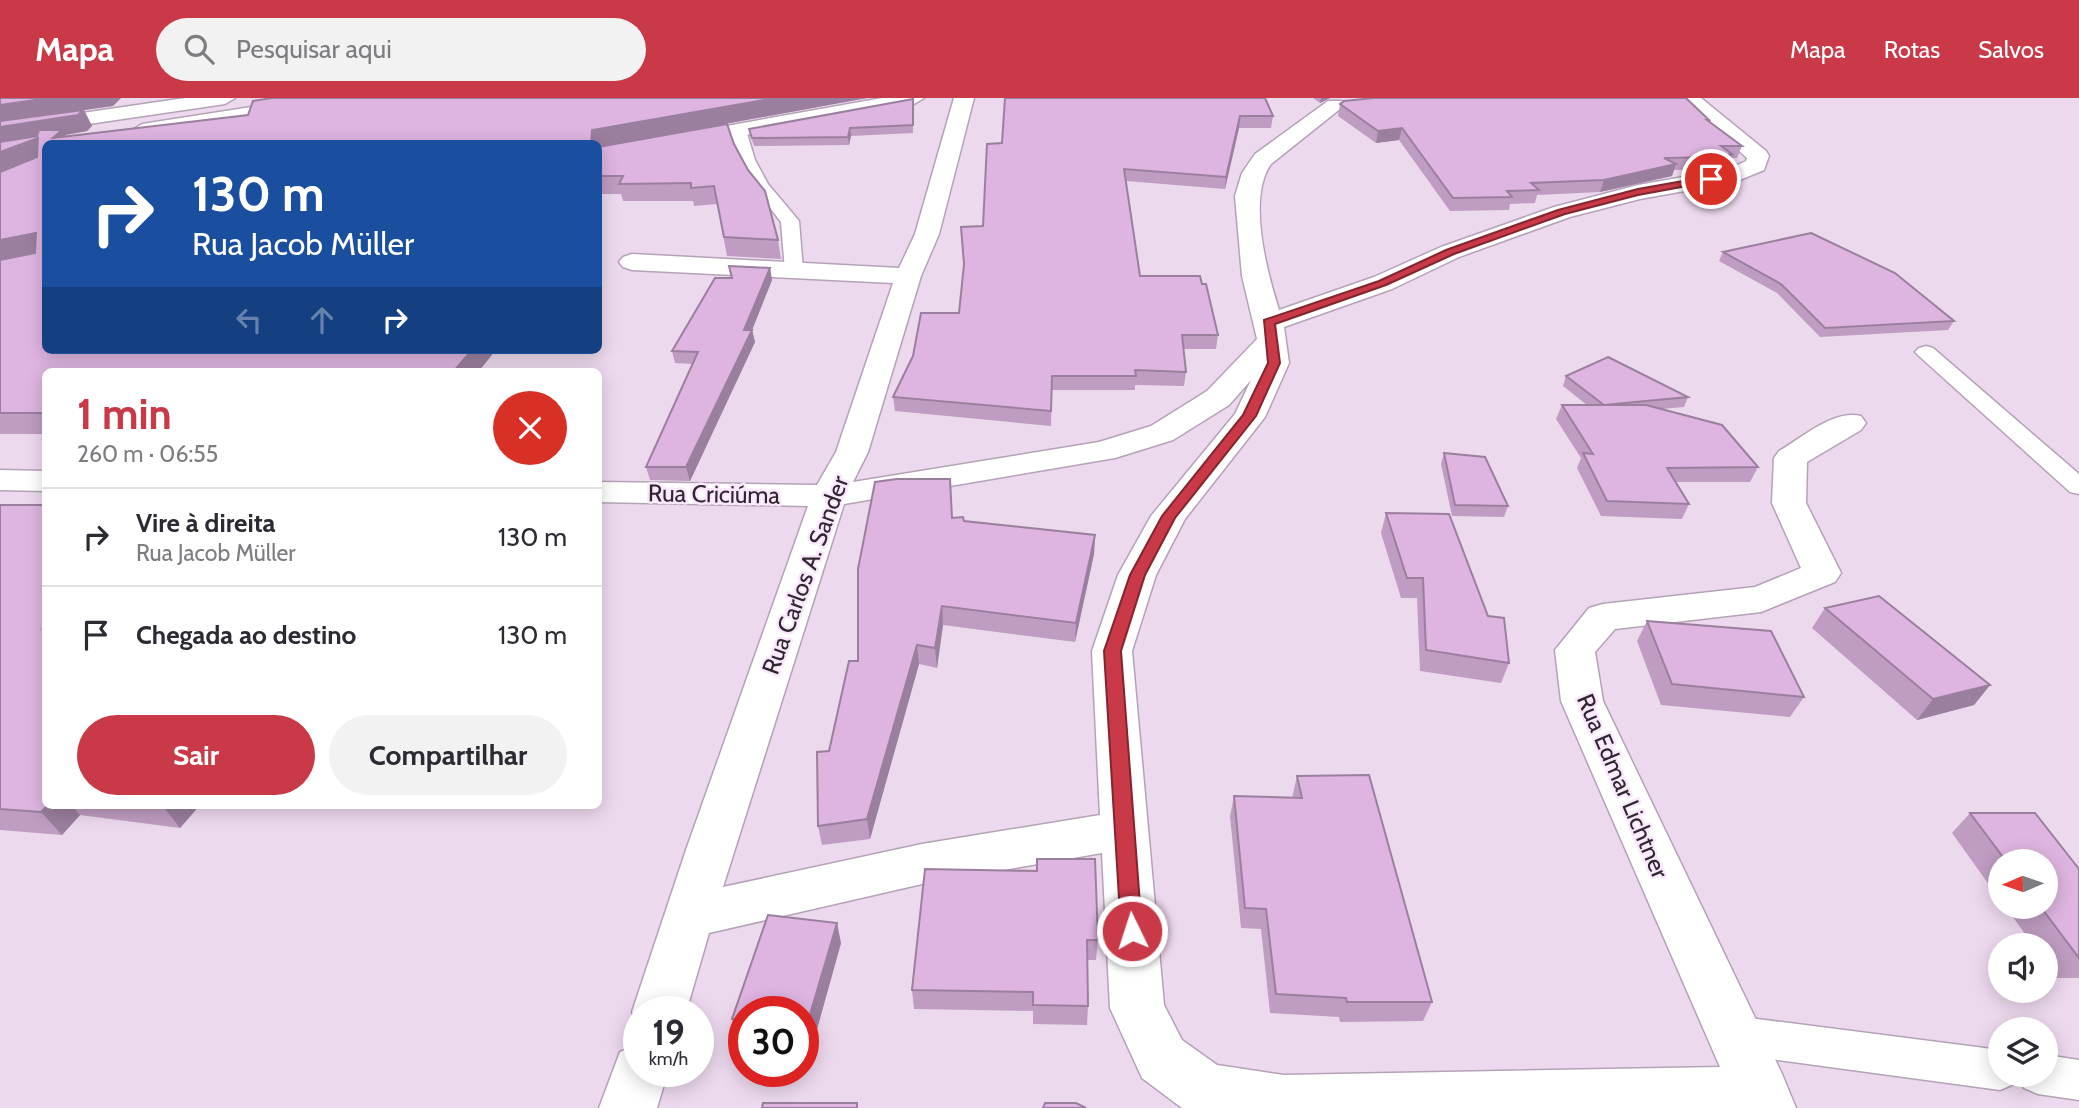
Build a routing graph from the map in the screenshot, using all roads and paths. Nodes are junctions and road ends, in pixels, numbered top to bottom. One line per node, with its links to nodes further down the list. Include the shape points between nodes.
1 (225, 98): 7 (street)
2 (337, 98): 12 (lane)
3 (816, 98): 9 (street)
4 (914, 98): 9 (street)
5 (964, 98): 17 (street, Rua Carlos A. Sander, via 927,234)
6 (1689, 98): 18 (street, via 1758,156 1756,165 1735,175 1638,192 1562,212 1450,252)
7 (181, 102): 11 (street); 13 (street)
8 (1342, 102): 18 (street, via 1263,159 1253,173 1247,196 1252,249)
9 (804, 117): 10 (street)
10 (738, 130): 14 (street); 16 (lane, via 761,186 790,221)
11 (0, 131)
12 (126, 132)
13 (100, 136)
14 (602, 155)
15 (632, 262): 16 (street)
16 (794, 270): 17 (street)
17 (908, 276): 25 (street, Rua Carlos A. Sander, via 852,452)
18 (1270, 332): 25 (street, Rua Criciúma, via 1218,398 1162,433 1103,451); 26 (street, via 1274,363 1249,416 1169,516 1137,575 1112,651)
19 (1926, 352): 23 (lane)
20 (1850, 423): 29 (street, Rua Edmar Lichtner, via 1791,458 1789,503 1822,573 1761,599 1603,617 1575,650 1582,701)
21 (0, 480): 22 (street)
22 (42, 481)
23 (2079, 487)
24 (602, 492): 25 (street, Rua Criciúma)
25 (829, 496): 27 (street, Rua Carlos A. Sander)
26 (1125, 830): 27 (street, via 922,863); 34 (street, via 1137,1008 1162,1059 1206,1091 1284,1103)
27 (689, 916): 28 (street, Rua Carlos A. Sander)
28 (664, 996)
29 (1734, 1035): 30 (lane); 34 (street, Rua Edmar Lichtner)
30 (1988, 1068)
31 (2058, 1077): 32 (lane)
32 (2079, 1080)
33 (635, 1087): 35 (street)
34 (1764, 1101)
35 (628, 1108)

